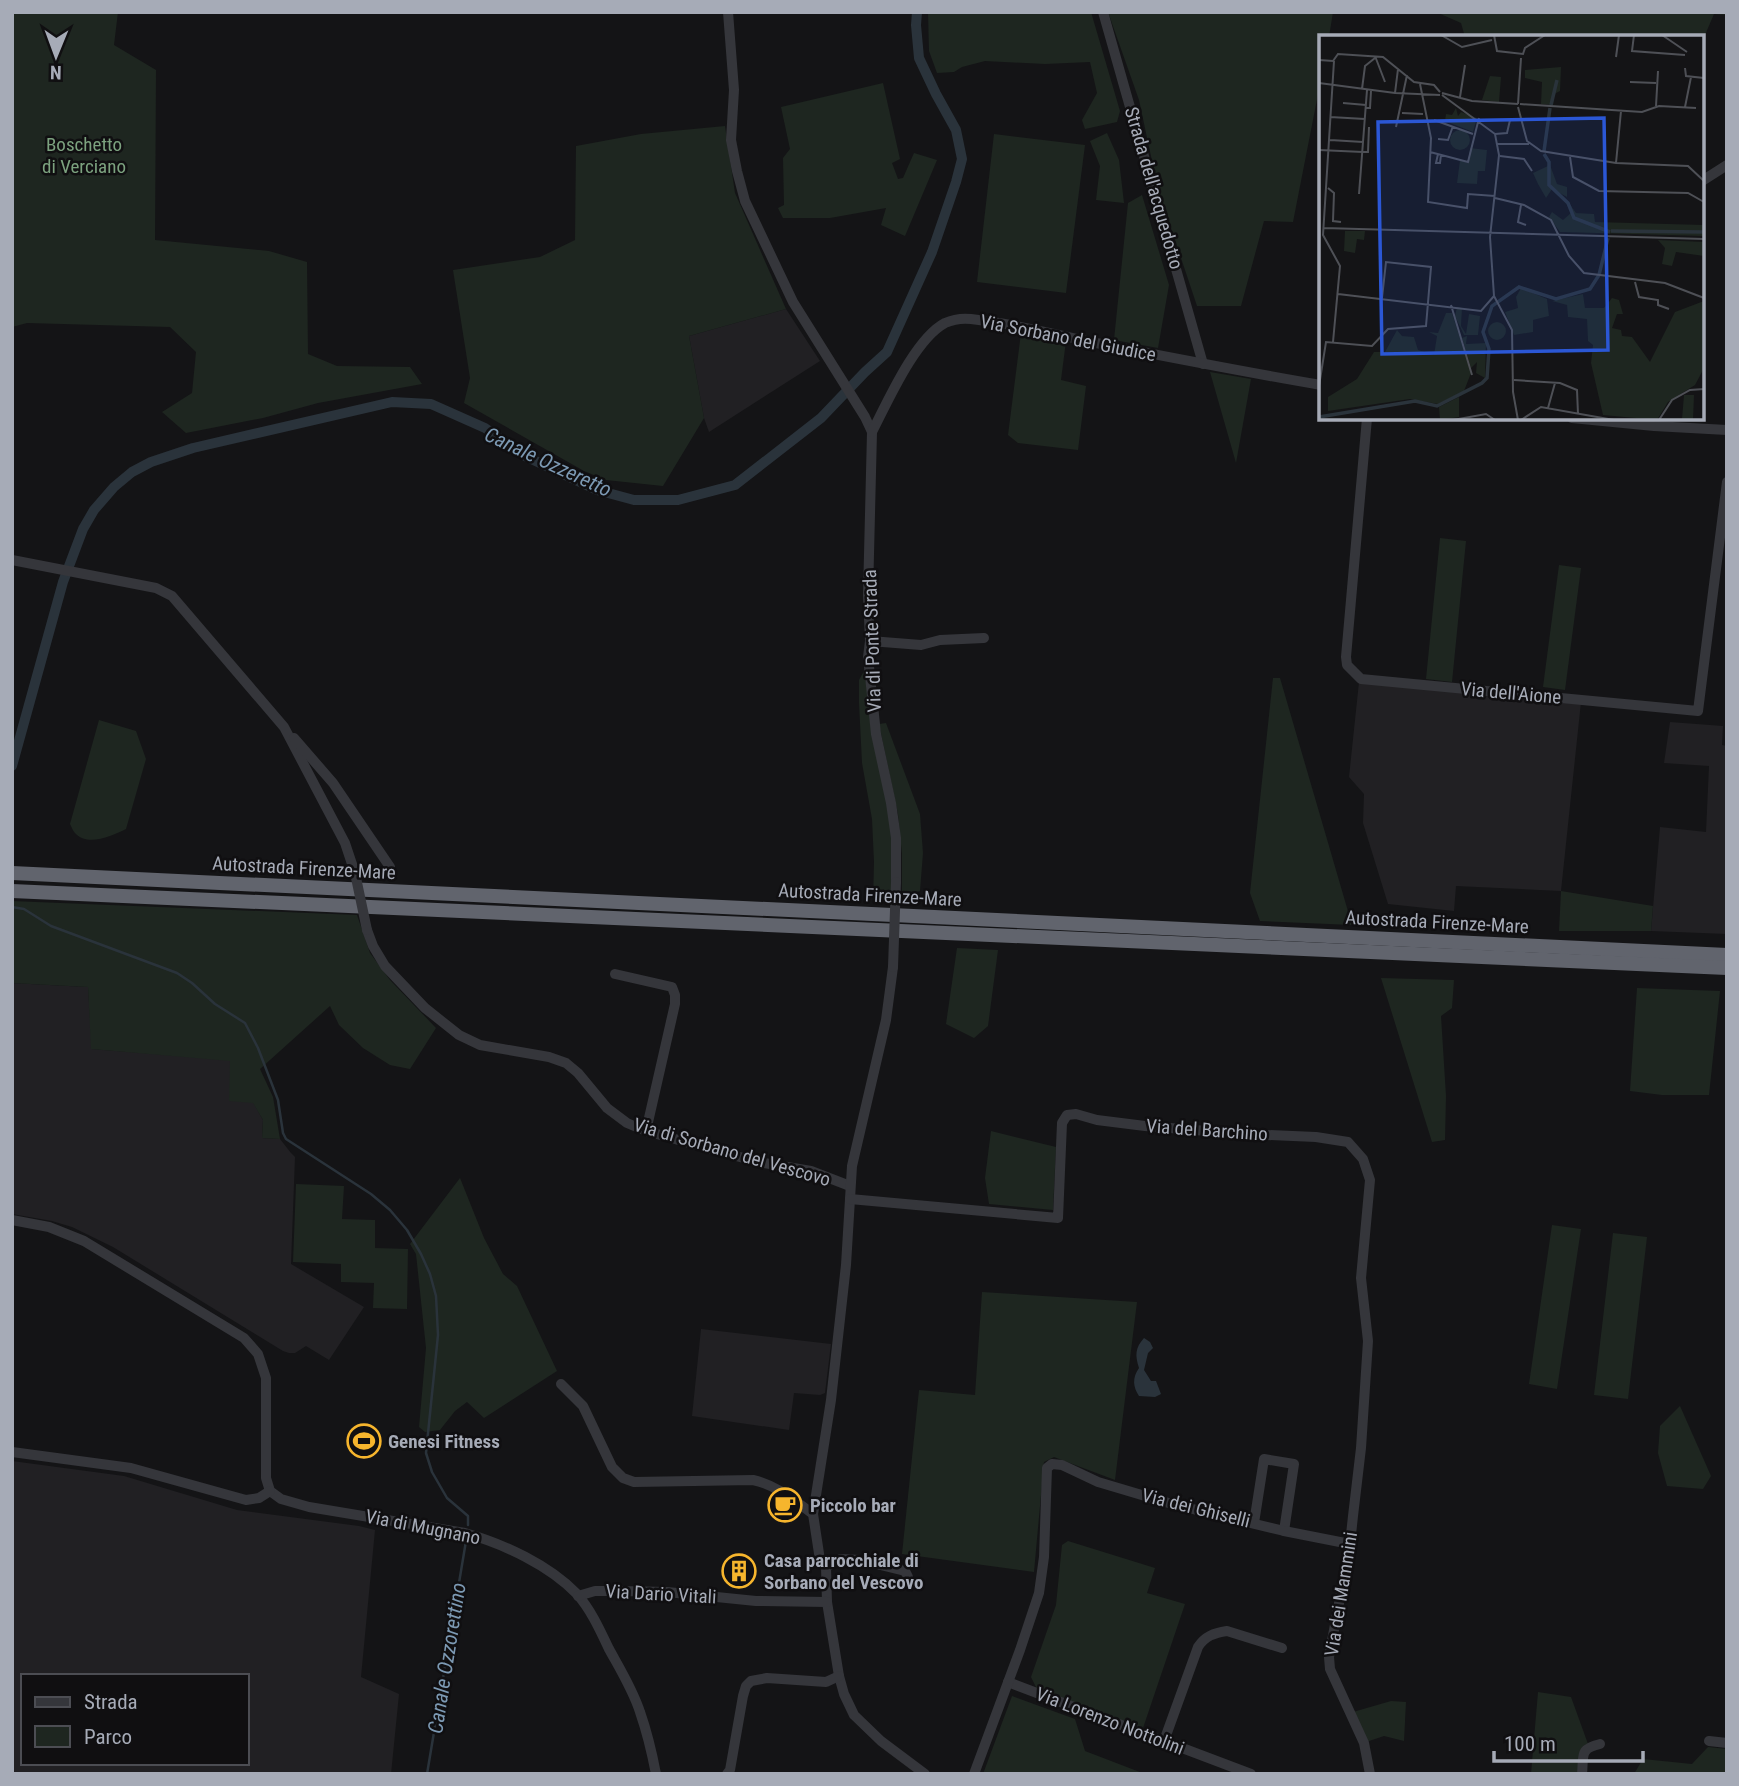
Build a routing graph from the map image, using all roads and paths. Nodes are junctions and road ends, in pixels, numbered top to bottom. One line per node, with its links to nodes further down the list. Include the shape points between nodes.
1 (728, 12): 10 (street, via 734,90 732,140 745,201 793,302)
2 (1103, 12): 5 (street, Strada dell'acquedotto)
3 (1727, 165): 4 (street)
4 (1704, 180)
5 (1203, 364): 6 (street, Via Sorbano del Giudice); 10 (street, Via Sorbano del Giudice, via 957,319 926,338)
6 (1319, 385)
7 (1367, 420): 11 (street, Via dell'Aione, via 1346,657 1361,679 1698,710)
8 (1592, 420): 9 (street)
9 (1727, 430)
10 (872, 432): 14 (street, Via di Ponte Strada)
11 (1727, 482)
12 (12, 560): 15 (street, Via di Sorbano del Vescovo, via 156,588 172,596)
13 (984, 638): 14 (street, via 921,645)
14 (870, 641): 23 (street, Via di Ponte Strada, bridge, via 876,734 896,838 893,967 887,1020)
15 (284, 727): 16 (street, via 333,783); 22 (street, Via di Sorbano del Vescovo, bridge, via 345,843 367,930 385,966 425,1009 459,1035 480,1045 566,1063 607,1108 627,1124)
16 (390, 867)
17 (12, 873): 19 (highway, Autostrada Firenze-Mare)
18 (12, 891): 20 (highway, Autostrada Firenze-Mare)
19 (1727, 955)
20 (1727, 968)
21 (615, 974): 22 (street, via 672,987 675,995)
22 (646, 1131): 23 (street, Via di Sorbano del Vescovo, via 758,1163 811,1171)
23 (850, 1186): 24 (street, Via di Sorbano del Vescovo)
24 (850, 1199): 27 (street, Via del Barchino, via 1058,1217 1062,1123 1067,1115 1348,1142 1363,1159 1370,1180 1361,1278 1368,1341); 30 (street, Via di Sorbano del Vescovo, via 831,1400)
25 (12, 1220): 29 (street, via 49,1227 84,1241 244,1338 258,1354 266,1378 265,1459)
26 (561, 1384): 30 (street, via 583,1406 612,1466 623,1478 634,1482 753,1480 766,1483)
27 (1361, 1448): 33 (street, Via dei Mammini)
28 (12, 1452): 29 (street, via 131,1468 246,1500)
29 (270, 1491): 36 (street, Via di Mugnano, via 309,1507 490,1540 551,1573)
30 (813, 1514): 34 (street, Via di Sorbano del Vescovo, via 820,1560)
31 (1254, 1524): 32 (street, Via dei Ghiselli); 32 (street, via 1264,1460 1294,1464); 40 (street, Via dei Ghiselli, via 1172,1504 1052,1464 1047,1468 1039,1593)
32 (1284, 1531): 33 (street, Via dei Ghiselli)
33 (1350, 1544): 50 (street, Via dei Mammini, via 1330,1669 1364,1743)
34 (826, 1567): 35 (street, via 841,1559 860,1560 905,1571); 37 (street, Via di Sorbano del Vescovo)
35 (908, 1577)
36 (578, 1596): 37 (street, Via Dario Vitali, via 631,1591); 45 (street, Via di Mugnano, via 594,1618 639,1709)
37 (827, 1602): 39 (street)
38 (1282, 1648): 41 (street, via 1227,1631 1203,1640)
39 (839, 1676): 46 (street, via 826,1682 751,1681 743,1696); 47 (street, via 854,1714)
40 (1008, 1682): 41 (street, Via Lorenzo Nottolini); 48 (street)
41 (1164, 1741): 49 (street, Via Lorenzo Nottolini)
42 (1709, 1741): 43 (street)
43 (1727, 1743)
44 (1600, 1744): 51 (street, via 1584,1751)
45 (656, 1774)
46 (727, 1774)
47 (925, 1774)
48 (974, 1774)
49 (1251, 1774)
50 (1370, 1774)
51 (1582, 1774)

